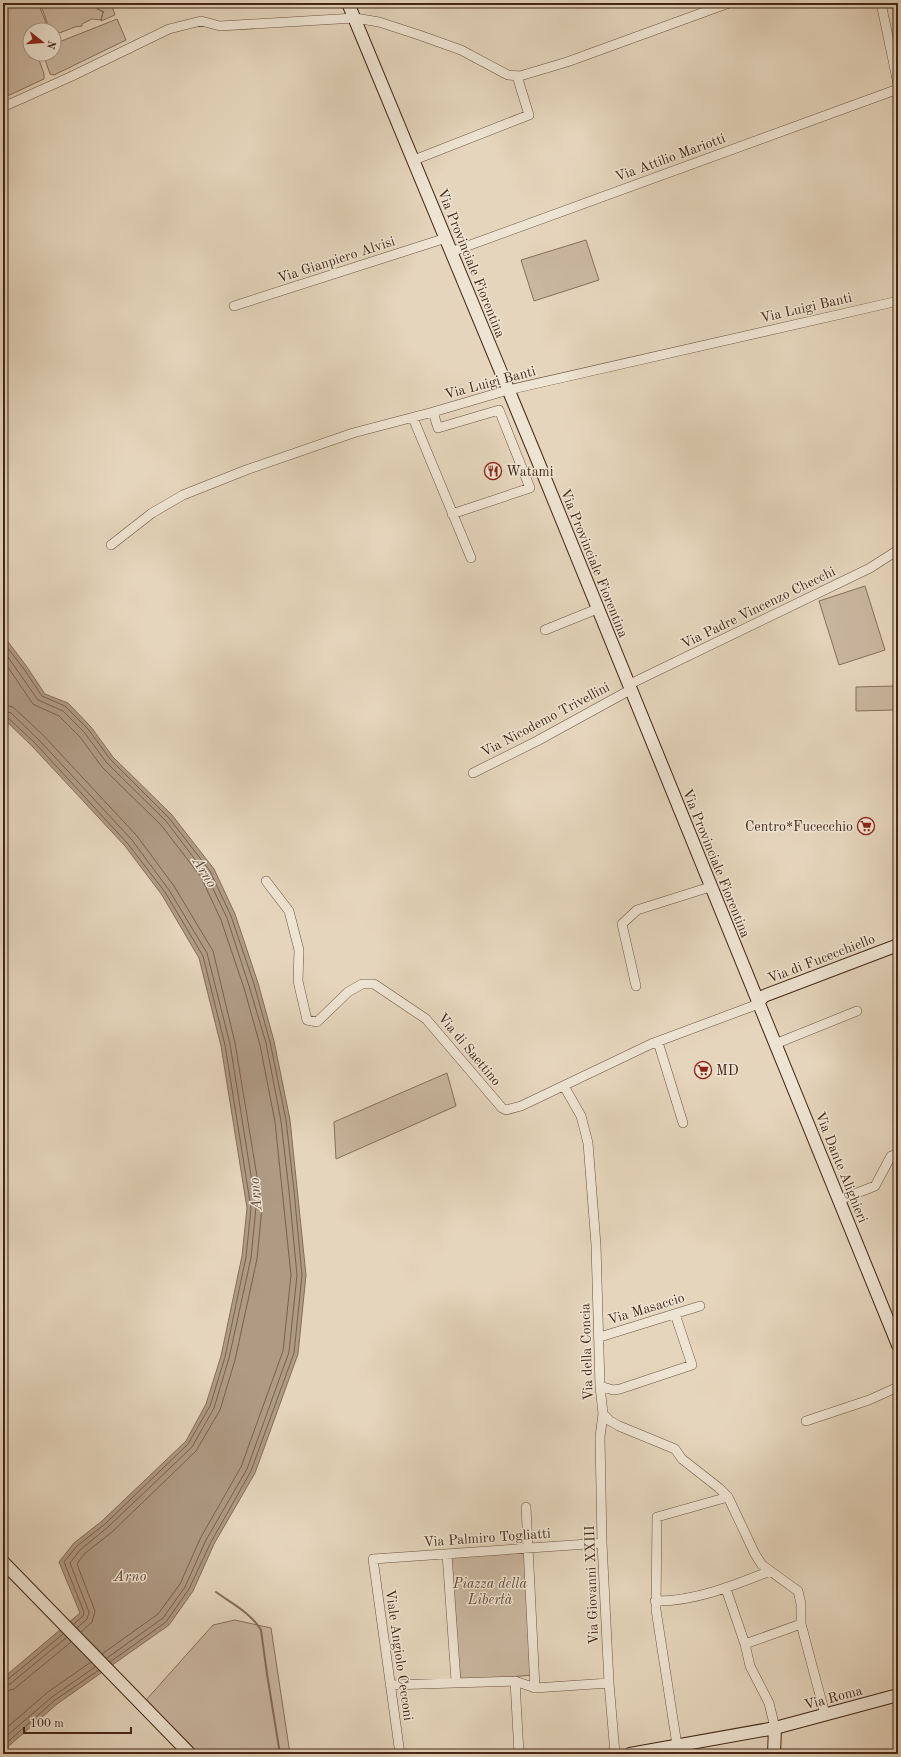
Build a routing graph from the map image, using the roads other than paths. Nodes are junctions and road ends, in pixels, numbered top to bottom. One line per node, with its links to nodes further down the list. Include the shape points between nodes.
1 (348, 3): 4 (main road, Via Provinciale Fiorentina)
2 (729, 3): 5 (street, via 567,62)
3 (881, 3): 6 (street)
4 (356, 18): 5 (street, via 379,22 456,48 508,75); 8 (street, via 220,26 201,21 188,24 169,29); 9 (main road, Via Provinciale Fiorentina)
5 (516, 76): 9 (street, via 529,115)
6 (898, 84)
7 (898, 89): 11 (street, Via Attilio Mariotti)
8 (3, 107)
9 (414, 160): 10 (main road, Via Provinciale Fiorentina)
10 (446, 238): 11 (main road, Via Provinciale Fiorentina); 13 (street, Via Gianpiero Alvisi)
11 (451, 252): 14 (main road, Via Provinciale Fiorentina)
12 (898, 301): 14 (street, Via Luigi Banti)
13 (234, 306)
14 (508, 390): 15 (street, Via Luigi Banti); 17 (main road, Via Provinciale Fiorentina)
15 (433, 412): 16 (street, Via Luigi Banti); 18 (street, via 438,428 499,410)
16 (413, 418): 19 (street); 20 (street, Via Luigi Banti, via 353,433 182,495 152,513)
17 (546, 482): 18 (street); 23 (main road, Via Provinciale Fiorentina)
18 (530, 488): 19 (street)
19 (452, 514): 22 (street)
20 (111, 545)
21 (898, 550): 25 (street, Via Padre Vincenzo Checchi, via 870,568)
22 (471, 558)
23 (597, 609): 24 (street); 25 (main road, Via Provinciale Fiorentina)
24 (545, 630)
25 (629, 688): 26 (street, Via Nicodemo Trivellini, via 537,741); 28 (main road, Via Provinciale Fiorentina)
26 (473, 773)
27 (266, 881): 35 (street, Via di Saettino, via 289,911 299,950 298,981 308,1020 317,1022 348,992 362,984 374,984 426,1018 502,1108 506,1110 521,1106)
28 (710, 887): 30 (street, via 637,910 622,924); 31 (main road, Via Provinciale Fiorentina)
29 (898, 945): 31 (main road, Via di Fucecchiello, via 764,996)
30 (636, 986)
31 (758, 1002): 33 (street, Via di Saettino); 34 (main road, Via Dante Alighieri)
32 (857, 1011): 34 (street)
33 (658, 1042): 35 (street, Via di Saettino); 36 (street)
34 (775, 1044): 38 (main road, Via Dante Alighieri)
35 (564, 1086): 41 (street, Via della Concia, via 580,1116 588,1143)
36 (684, 1123)
37 (898, 1154): 38 (street, via 891,1156 875,1186)
38 (839, 1200): 42 (main road, Via Dante Alighieri)
39 (700, 1306): 40 (street, Via Masaccio)
40 (675, 1314): 41 (street, Via Masaccio); 43 (street, via 692,1365 620,1389 613,1390)
41 (600, 1337): 43 (street, Via della Concia)
42 (898, 1343)
43 (600, 1386): 45 (street, Via della Concia)
44 (898, 1387): 46 (street, via 869,1400)
45 (602, 1414): 47 (street, Via della Concia, via 619,1426 675,1449 682,1459); 49 (street, Via Giovanni XXIII)
46 (806, 1421)
47 (728, 1497): 54 (street, Via della Concia, via 755,1554 762,1565); 56 (street, via 657,1518)
48 (526, 1507): 50 (street)
49 (602, 1543): 50 (street, Via Palmiro Togliatti); 61 (street, Via Giovanni XXIII)
50 (528, 1549): 51 (street, Via Palmiro Togliatti); 63 (street)
51 (447, 1554): 52 (street, Via Palmiro Togliatti); 60 (street)
52 (373, 1559): 62 (street, Viale Angiolo Cecconi)
53 (5, 1564): 68 (main road)
54 (770, 1571): 55 (street); 57 (street, Via della Concia, via 798,1591 802,1604)
55 (726, 1589): 56 (street); 58 (street)
56 (655, 1601): 67 (street)
57 (801, 1624): 58 (street); 65 (street, Via della Concia)
58 (745, 1644): 66 (street, via 750,1666 769,1703)
59 (515, 1681): 60 (street); 63 (street); 70 (street)
60 (456, 1682): 62 (street)
61 (609, 1683): 63 (street); 71 (street, Via Giovanni XXIII)
62 (390, 1684): 69 (street, Viale Angiolo Cecconi)
63 (535, 1688)
64 (898, 1695): 65 (main road, Via Roma)
65 (825, 1714): 66 (main road, Via Roma)
66 (775, 1728): 67 (main road, Via Roma); 73 (main road)
67 (677, 1745): 72 (main road, Via Roma)
68 (190, 1754)
69 (400, 1754)
70 (519, 1754)
71 (615, 1754)
72 (630, 1754)
73 (774, 1754)

